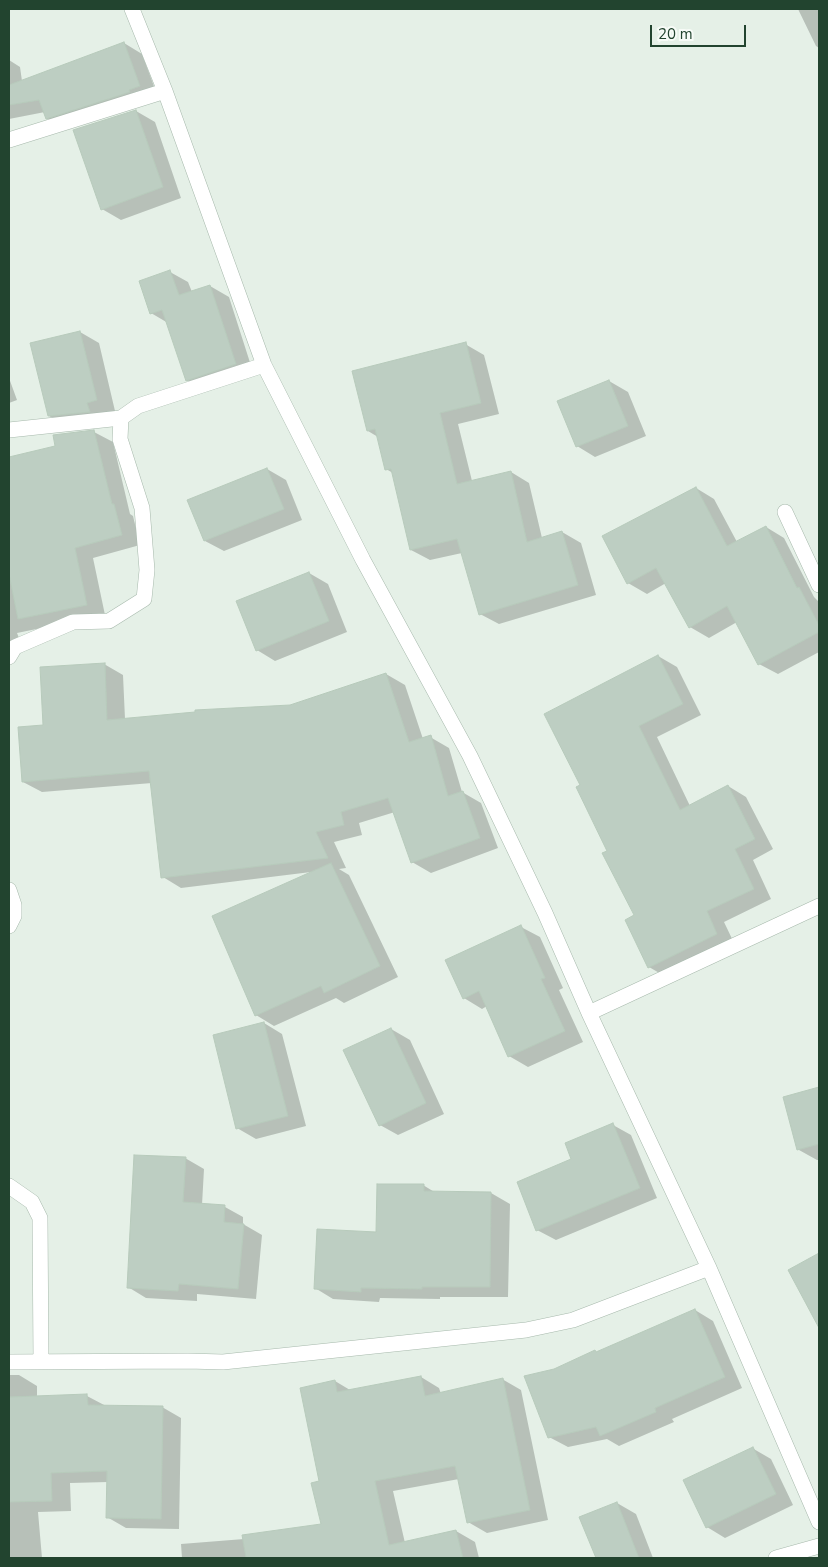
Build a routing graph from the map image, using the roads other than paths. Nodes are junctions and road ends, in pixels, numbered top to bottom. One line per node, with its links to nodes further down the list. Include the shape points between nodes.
1 (132, 9): 2 (street)
2 (165, 91): 3 (street); 4 (street)
3 (9, 140)
4 (264, 365): 5 (street, via 138,406); 13 (street, via 363,560 470,756 545,912)
5 (121, 418): 6 (street); 9 (street, via 120,439 142,508 147,570 144,599 109,621 73,622 15,647)
6 (9, 430)
7 (786, 512): 8 (street)
8 (819, 586)
9 (9, 657)
10 (9, 890): 12 (street, via 14,905 14,916)
11 (819, 906): 13 (street)
12 (9, 926)
13 (589, 1014): 15 (street)
14 (9, 1186): 17 (street, via 32,1202 40,1218)
15 (709, 1268): 17 (street, via 573,1320 526,1330 224,1362); 18 (street)
16 (9, 1362): 17 (street)
17 (41, 1362)
18 (819, 1522)
19 (819, 1546): 20 (street)
20 (776, 1558)

